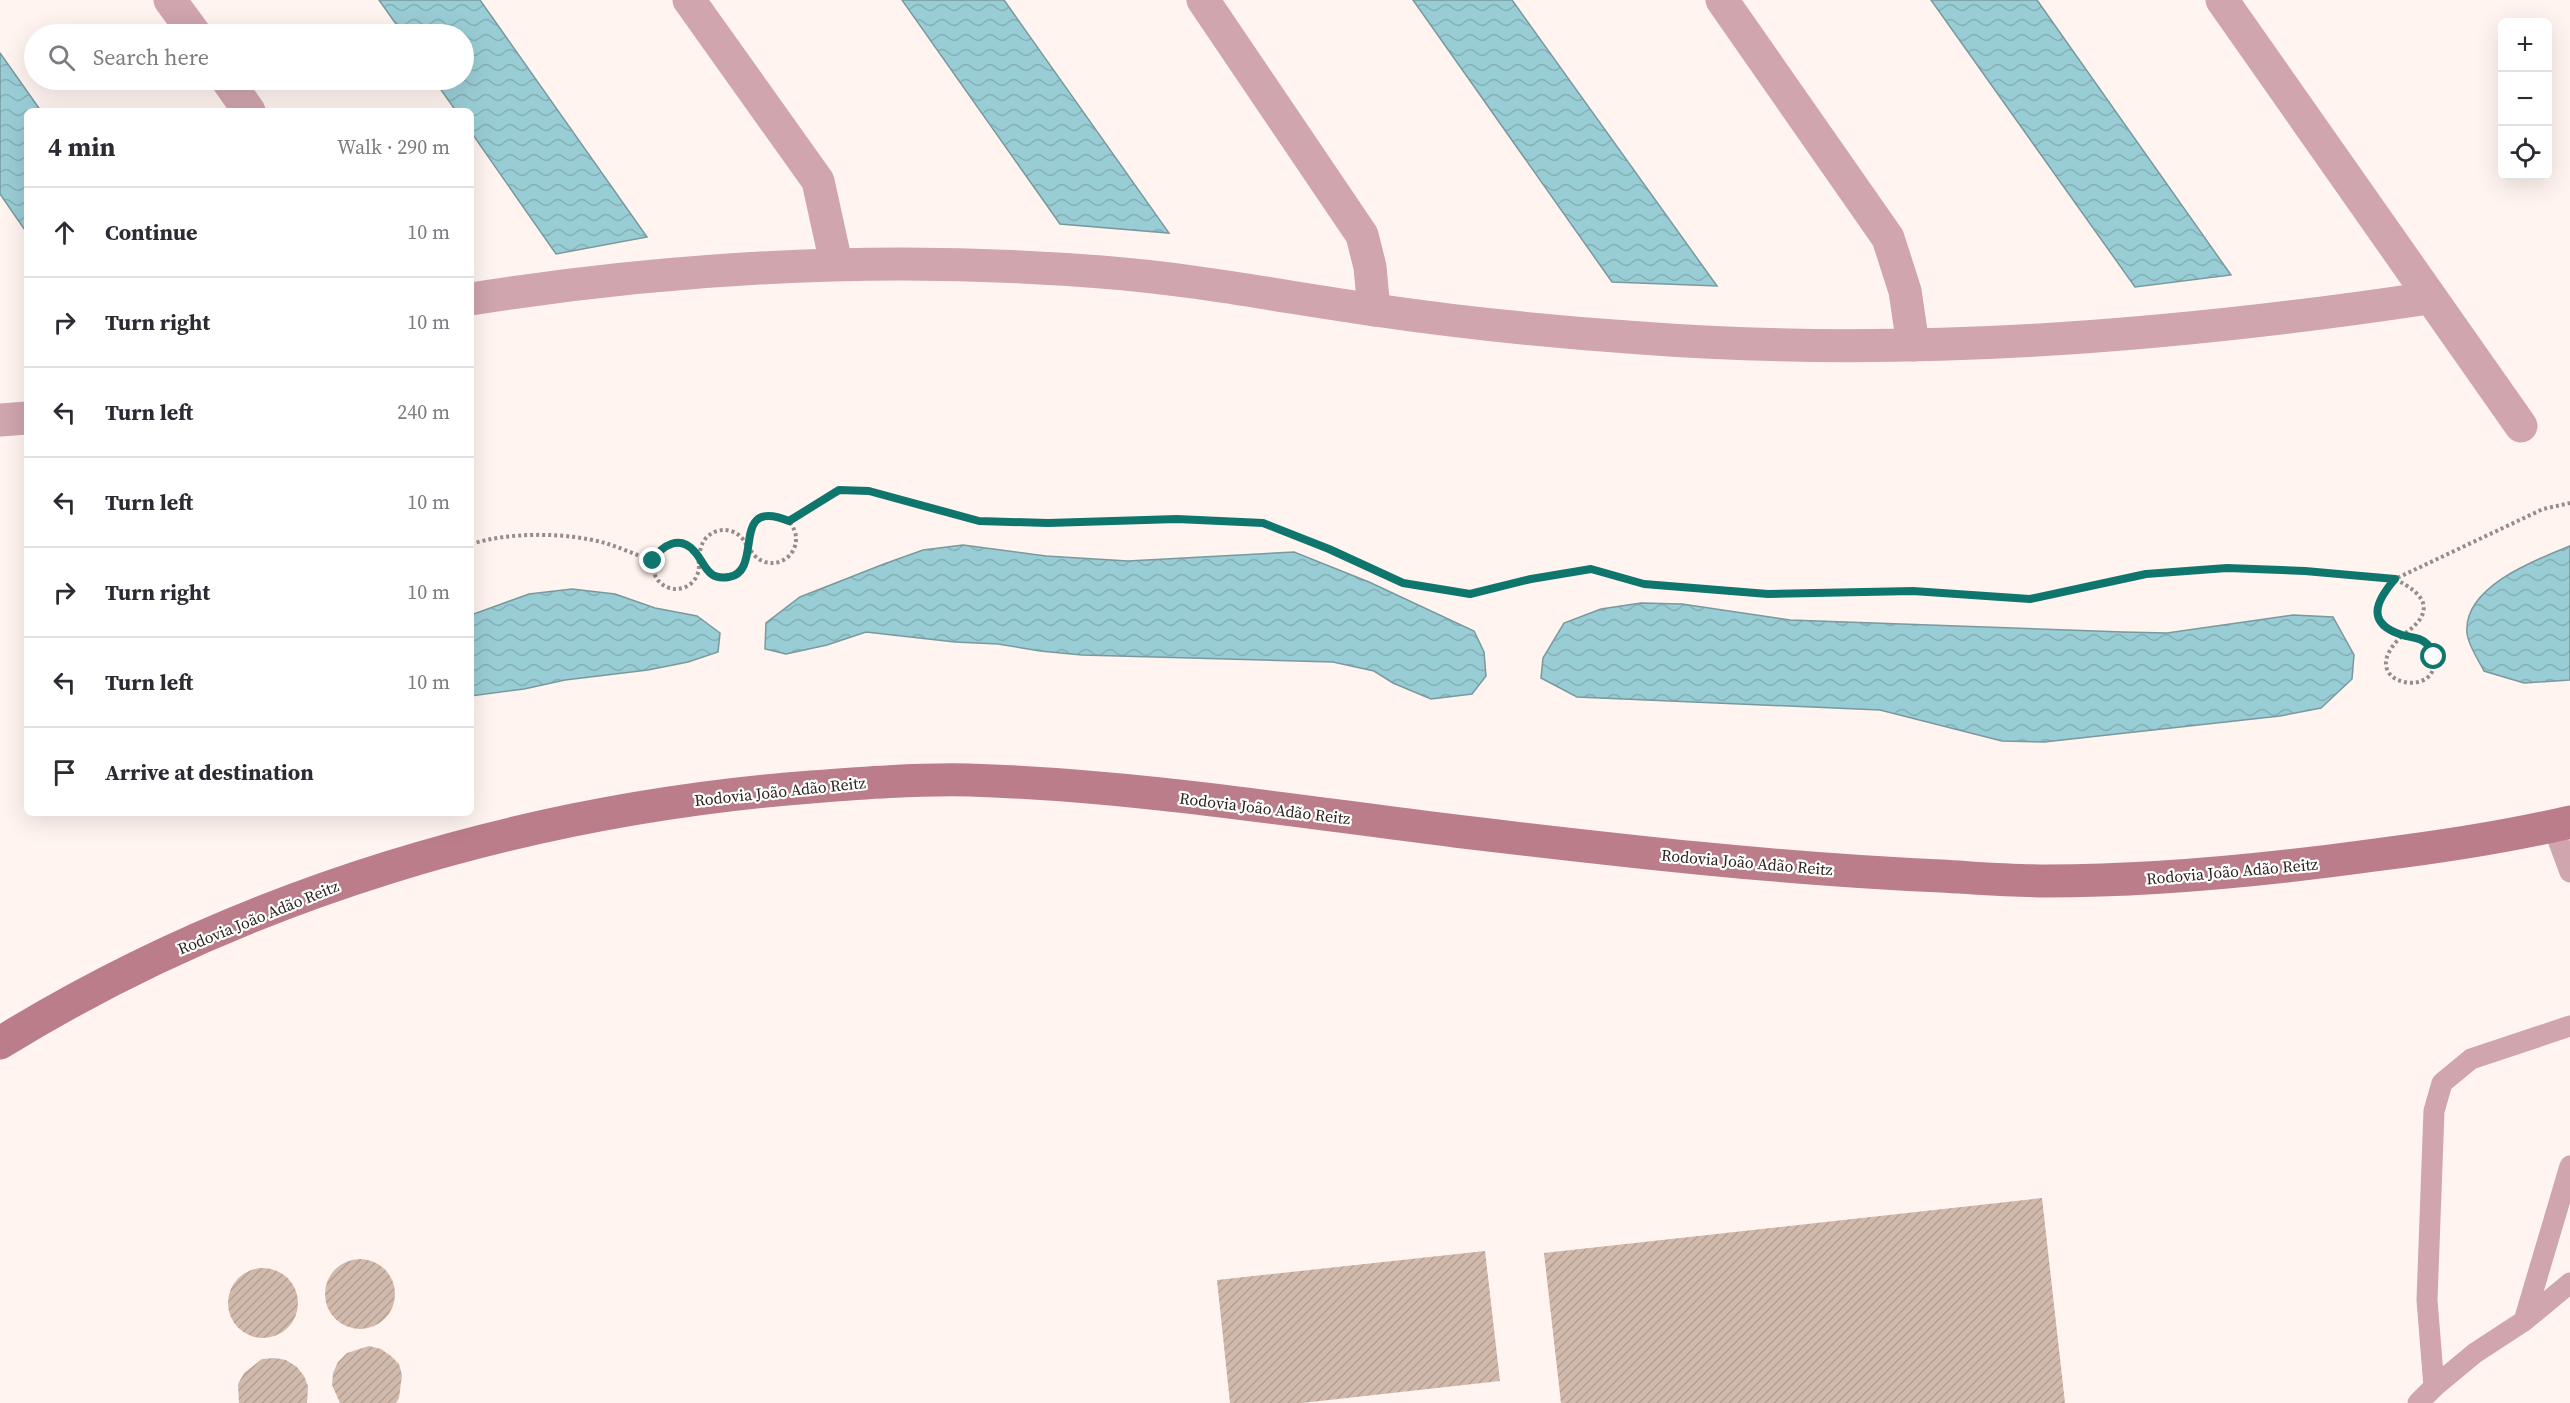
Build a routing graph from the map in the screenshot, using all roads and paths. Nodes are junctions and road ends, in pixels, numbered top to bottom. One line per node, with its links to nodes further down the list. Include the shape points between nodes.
1 (170, 0): 6 (street)
2 (689, 0): 9 (street, via 818,181)
3 (1203, 0): 12 (street, via 1362,235)
4 (1722, 0): 13 (street, via 1888,238 1905,291)
5 (2222, 0): 10 (street)
6 (188, 24)
7 (234, 90): 8 (street)
8 (247, 108)
9 (836, 263): 11 (street, via 703,270); 12 (street, via 971,264 1105,272 1238,287)
10 (2429, 298): 13 (street, via 2301,318 2172,331); 16 (street)
11 (474, 299)
12 (1374, 310): 13 (street, via 1647,339)
13 (1913, 345)
14 (24, 418): 15 (street)
15 (0, 420)
16 (2521, 426)
17 (2570, 503): 23 (path, via 2543,509)
18 (789, 521): 20 (path, via 764,516 753,524); 20 (path, via 795,546 788,556 778,562 766,562); 23 (path, via 839,490 869,491 979,521 1177,519 1263,523 1403,583 1470,594 1591,569 1644,584 1768,594 1913,591 2030,599 2146,574 2227,568)
19 (474, 543): 21 (path, via 553,535 604,543)
20 (748, 546): 22 (path, via 729,531 716,531 705,539); 22 (path, via 747,561 730,578 718,577)
21 (653, 561): 22 (path, via 669,543 683,544 695,551); 22 (path, via 653,573 669,589 692,585)
22 (700, 562)
23 (2395, 579): 24 (path, via 2378,601 2377,612 2382,623); 24 (path, via 2420,595 2425,606 2422,618)
24 (2403, 635): 24 (path, via 2387,654 2387,666 2402,683 2414,684 2426,679 2433,669 2434,657 2429,646 2418,638)
25 (2561, 824): 26 (lane); 28 (main road, Rodovia João Adão Reitz, via 2282,868 2156,879 2042,881 1775,866 1585,847 1087,786 888,781 760,791 654,804 522,831 416,859 289,901 148,961)
26 (2570, 872)
27 (2570, 1026): 32 (lane, via 2470,1059 2442,1083 2434,1111 2427,1300)
28 (0, 1043)
29 (2570, 1166): 31 (lane)
30 (2570, 1283): 31 (lane)
31 (2524, 1321): 32 (lane, via 2475,1353)
32 (2434, 1387): 33 (lane)
33 (2418, 1403)

